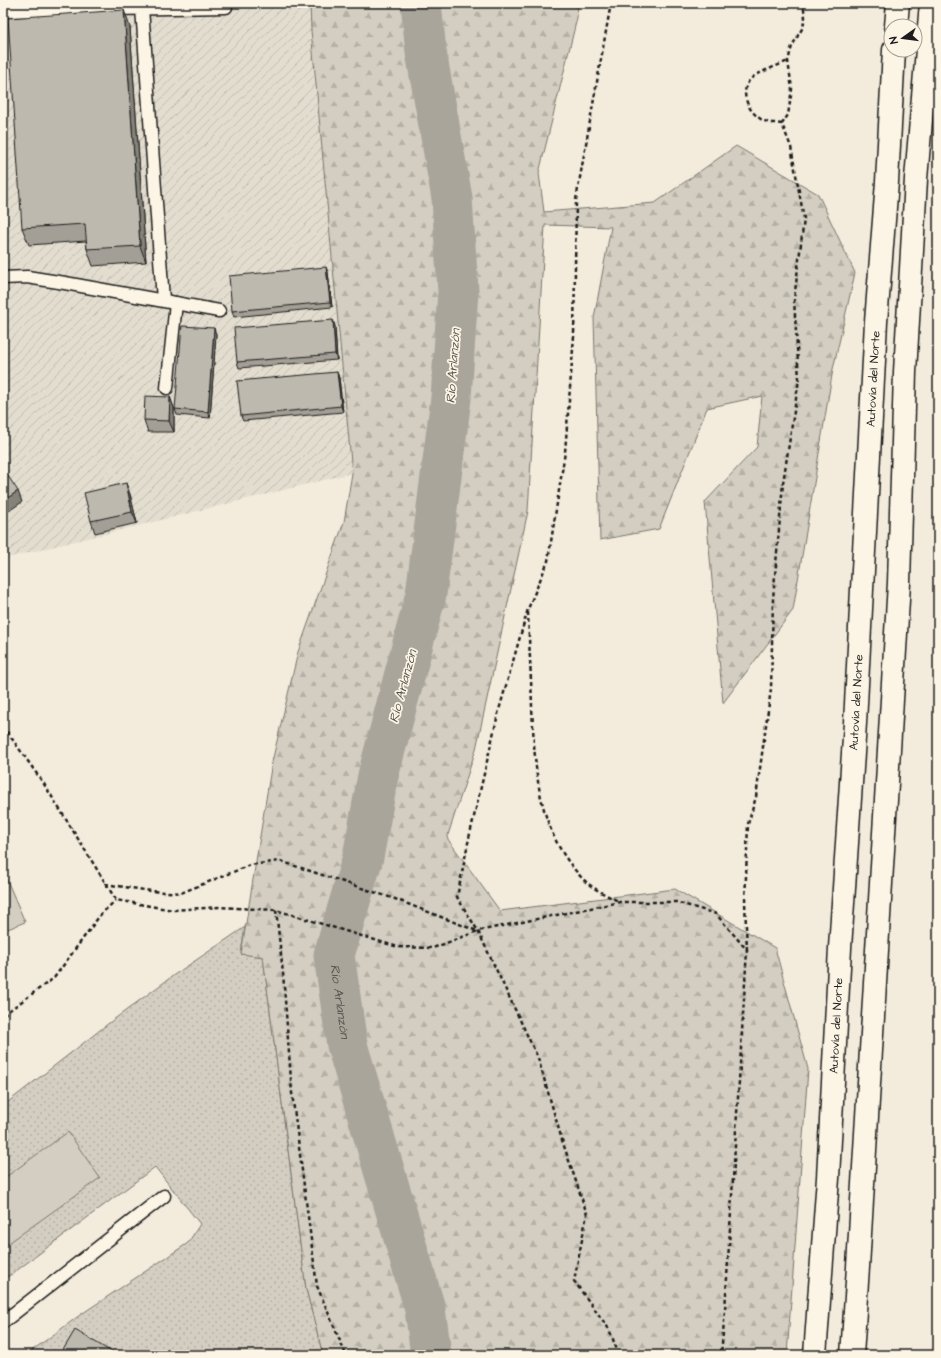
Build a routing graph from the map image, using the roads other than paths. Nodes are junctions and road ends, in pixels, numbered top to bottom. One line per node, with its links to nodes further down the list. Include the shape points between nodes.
1 (898, 3): 6 (highway)
2 (931, 3): 14 (highway, via 916,179 905,372)
3 (226, 7): 4 (lane)
4 (142, 8): 5 (lane); 10 (lane)
5 (3, 11)
6 (897, 18)
7 (894, 58): 17 (highway, Autovía del Norte, via 828,1178)
8 (938, 73): 14 (highway, via 912,423)
9 (3, 278): 10 (lane, via 27,277)
10 (163, 300): 11 (lane)
11 (176, 303): 12 (lane); 13 (lane)
12 (219, 311)
13 (167, 388)
14 (901, 530): 18 (highway)
15 (164, 1196): 16 (lane)
16 (3, 1322)
17 (815, 1355)
18 (852, 1355)

